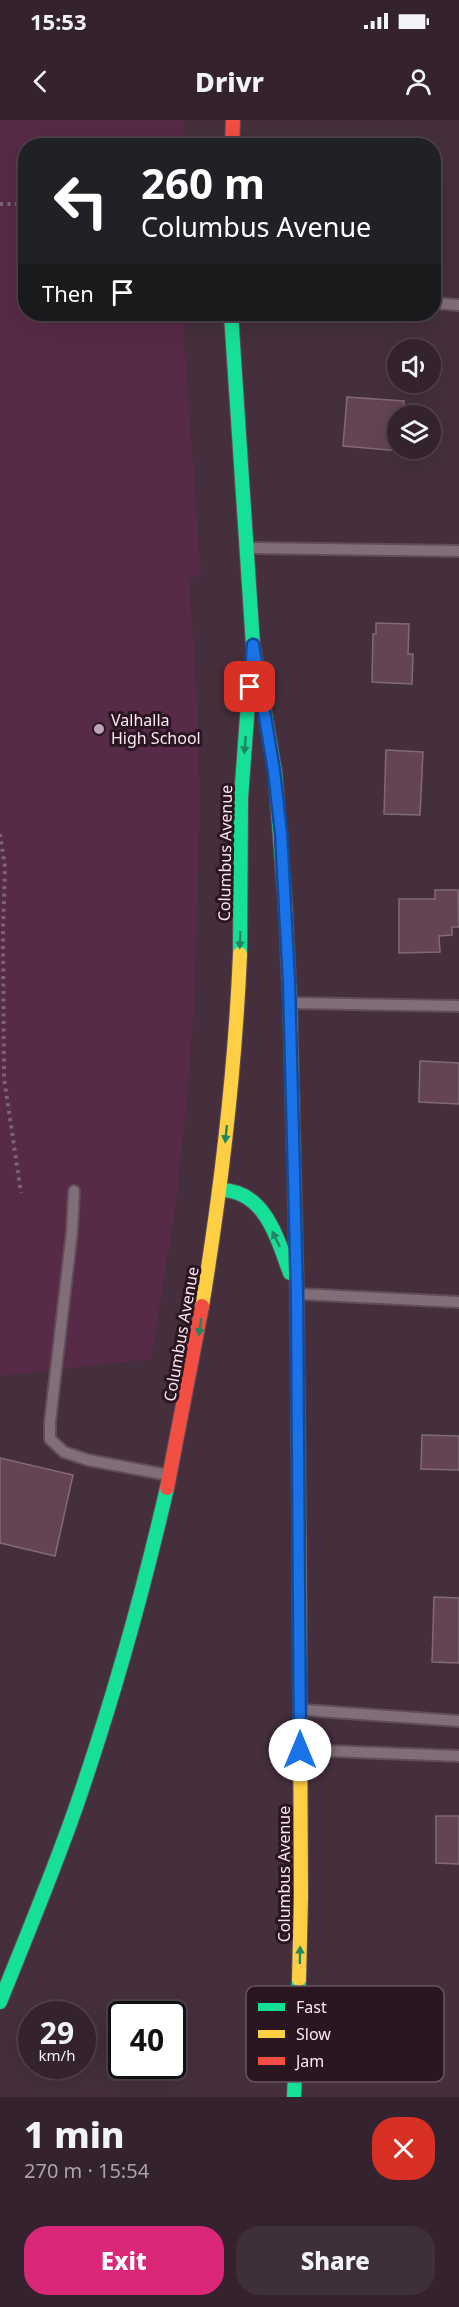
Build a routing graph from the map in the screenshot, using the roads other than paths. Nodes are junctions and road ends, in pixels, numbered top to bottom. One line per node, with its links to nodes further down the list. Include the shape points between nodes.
1 (233, 120): 2 (street)
2 (232, 138)
3 (441, 304): 4 (lane)
4 (458, 305)
5 (231, 321): 6 (street, Columbus Avenue)
6 (246, 548): 7 (lane); 8 (street, Columbus Avenue)
7 (459, 550)
8 (253, 645): 9 (street, Columbus Avenue, via 281,833); 11 (street, Columbus Avenue, one-way to 11, via 241,801 238,994)
9 (290, 1003): 10 (lane); 13 (street, Columbus Avenue)
10 (459, 1006)
11 (220, 1190): 13 (street, one-way to 11, via 280,1245 253,1201 240,1192); 15 (street, Columbus Avenue, one-way to 15, via 196,1350)
12 (74, 1191): 15 (lane, via 50,1439 63,1452 88,1460)
13 (297, 1294): 14 (lane); 16 (street, Columbus Avenue)
14 (459, 1302)
15 (171, 1475): 21 (street, Columbus Avenue, via 137,1610 92,1759 57,1860)
16 (300, 1710): 17 (lane); 18 (street, Columbus Avenue)
17 (459, 1721)
18 (300, 1750): 19 (lane); 20 (street, Columbus Avenue, one-way to 18)
19 (459, 1756)
20 (299, 1986)
21 (0, 2002)
22 (295, 2082): 23 (street, Columbus Avenue, one-way to 22)
23 (294, 2097)

